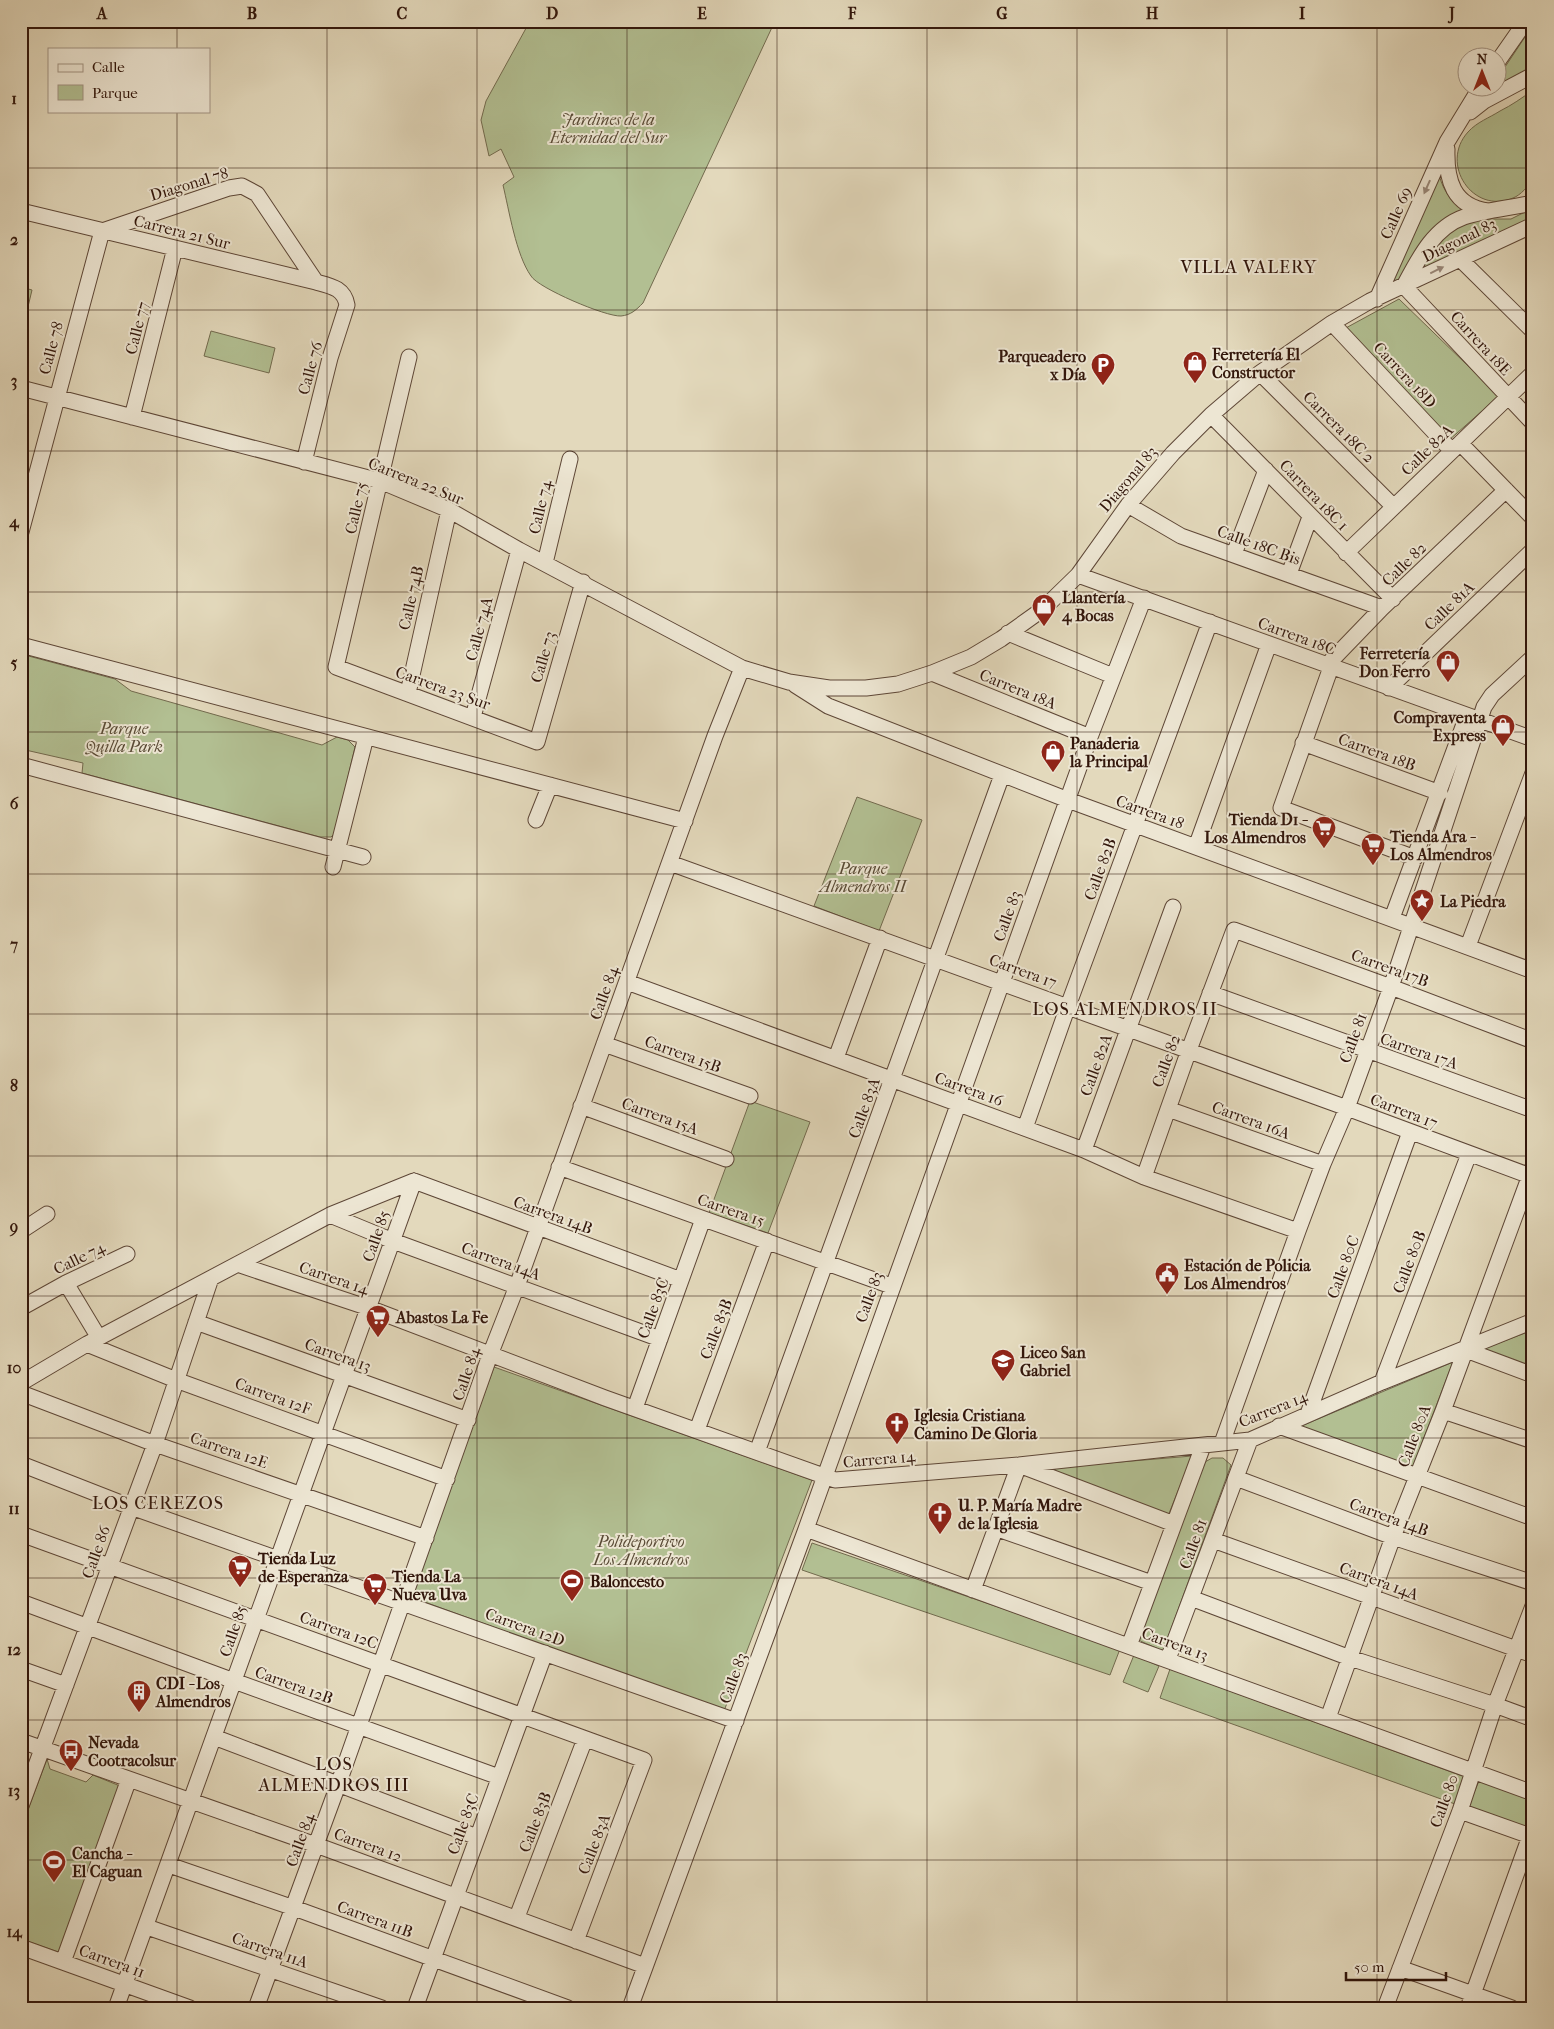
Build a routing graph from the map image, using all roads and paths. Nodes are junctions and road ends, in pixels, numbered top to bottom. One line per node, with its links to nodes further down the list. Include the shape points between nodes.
1 (1526, 21): 2 (street)
2 (1506, 50)
3 (1533, 75): 5 (street, via 1484,101)
4 (1474, 98): 5 (street)
5 (1457, 125): 6 (street, Calle 69)
6 (1447, 142): 11 (street, via 1450,184 1466,203 1475,209); 19 (street, Calle 69, one-way to 19)
7 (1533, 192): 9 (street)
8 (1533, 203): 9 (street)
9 (1508, 209): 11 (street)
10 (21, 211): 13 (street, Carrera 21 Sur)
11 (1492, 212): 17 (street, via 1465,217 1442,230 1430,242)
12 (1531, 228): 15 (street, Diagonal 83)
13 (102, 231): 14 (street, Carrera 21 Sur); 16 (street, Diagonal 78, via 242,186 257,194); 26 (street, Calle 78)
14 (175, 248): 16 (street, Carrera 21 Sur); 29 (street, Calle 77)
15 (1460, 259): 17 (street, Diagonal 83, one-way to 15); 21 (street)
16 (316, 282): 18 (street, Carrera 21 Sur)
17 (1404, 286): 19 (street, Diagonal 83); 27 (street, Carrera 18E)
18 (335, 288): 33 (street, Calle 76, via 342,291 347,305)
19 (1377, 299): 20 (street, Diagonal 83)
20 (1332, 323): 23 (street, Diagonal 83); 31 (street, Carrera 18D)
21 (1533, 331)
22 (409, 357): 37 (street, Calle 75)
23 (1260, 373): 28 (street, Diagonal 83); 40 (street, Carrera 18C 2)
24 (1533, 373): 27 (street, Calle 82A)
25 (21, 388): 26 (street, Carrera 22 Sur)
26 (56, 397): 29 (street, Carrera 22 Sur); 36 (street, Calle 78)
27 (1508, 397): 30 (street, Carrera 18E); 31 (street, Calle 82A)
28 (1211, 415): 34 (street, Carrera 18C 1); 39 (street, Diagonal 83, via 1172,453)
29 (132, 417): 33 (street, Carrera 22 Sur)
30 (1533, 423)
31 (1456, 447): 38 (street, Carrera 18D); 40 (street, Calle 82A)
32 (570, 459): 49 (street, Calle 74)
33 (304, 462): 37 (street, Carrera 22 Sur)
34 (1266, 470): 42 (street, Carrera 18C 1); 48 (street)
35 (21, 471): 36 (street)
36 (36, 475): 44 (street, Calle 78)
37 (380, 481): 41 (street, Carrera 22 Sur); 61 (street, Calle 75)
38 (1506, 490): 43 (street, Carrera 18D); 54 (street, Calle 82)
39 (1128, 505): 48 (street, Calle 18C Bis, via 1181,536); 51 (street, Diagonal 83)
40 (1394, 507): 47 (street, Calle 82A)
41 (449, 510): 45 (street, Carrera 22 Sur); 67 (street, Calle 74B)
42 (1310, 517): 47 (street, Carrera 18C 1); 50 (street)
43 (1533, 518)
44 (21, 532)
45 (519, 550): 49 (street, Carrera 22 Sur); 68 (street, Calle 74A)
46 (1533, 550): 66 (street, Calle 81A)
47 (1346, 552): 54 (street, Carrera 18C 1)
48 (1234, 554): 50 (street, Calle 18C Bis)
49 (545, 563): 52 (street, Carrera 22 Sur)
50 (1288, 574): 54 (street, Calle 18C Bis)
51 (1078, 575): 53 (street, Carrera 18C); 56 (street, Diagonal 83, via 1043,609)
52 (583, 582): 62 (street, Carrera 22 Sur); 73 (street, Calle 73)
53 (1144, 598): 55 (street, Carrera 18C); 64 (street, Calle 83)
54 (1388, 604): 60 (street, Calle 82)
55 (1210, 622): 57 (street, Carrera 18C); 83 (street, Calle 82B)
56 (1008, 633): 63 (street, Diagonal 83, via 970,657); 64 (street)
57 (1269, 644): 60 (street, Carrera 18C); 84 (street)
58 (21, 645): 70 (street)
59 (1533, 657): 69 (street, Calle 81, via 1492,695)
60 (1329, 666): 66 (street, Carrera 18C); 74 (street, Calle 82)
61 (336, 667): 67 (street, Carrera 23 Sur)
62 (742, 668): 65 (street, Diagonal 83); 82 (street, Calle 84)
63 (932, 673): 65 (street, Diagonal 83, via 898,684 866,688 829,688); 71 (street, Carrera 18A)
64 (1113, 676): 71 (street, Calle 83)
65 (789, 682): 77 (street, Carrera 18, via 828,706)
66 (1389, 688): 69 (street, Carrera 18C)
67 (408, 693): 68 (street, Carrera 23 Sur)
68 (473, 717): 73 (street, Carrera 23 Sur)
69 (1474, 718): 72 (street, Carrera 18C); 79 (street, Calle 81); 92 (street, Calle 81)
70 (366, 737): 78 (street); 85 (street)
71 (1090, 737): 80 (street, Calle 83)
72 (1533, 739)
73 (537, 742)
74 (1303, 744): 79 (street, Carrera 18B); 87 (street, Calle 82, via 1281,808)
75 (21, 765): 85 (street)
76 (1533, 773): 95 (street)
77 (1002, 775): 80 (street, Carrera 18); 96 (street, Calle 83A)
78 (550, 786): 81 (street); 82 (street)
79 (1440, 793): 87 (street, Calle 81)
80 (1068, 800): 83 (street, Carrera 18); 99 (street, Calle 83)
81 (536, 820)
82 (685, 821): 88 (street, Calle 84)
83 (1134, 825): 84 (street, Carrera 18); 102 (street, Calle 82B)
84 (1196, 847): 91 (street, Carrera 18)
85 (338, 850): 86 (street); 89 (street)
86 (363, 857)
87 (1415, 858): 91 (street, Calle 81)
88 (670, 863): 94 (street, Carrera 17); 98 (street, Calle 84)
89 (334, 867)
90 (1173, 908): 103 (street, Calle 82A)
91 (1392, 918): 92 (street, Carrera 18)
92 (1411, 925): 95 (street, Carrera 18); 100 (street, Calle 81)
93 (1234, 930): 100 (street, Carrera 17B); 101 (street, Calle 82)
94 (880, 938): 96 (street, Carrera 17); 108 (street)
95 (1468, 946): 97 (street, Carrera 18)
96 (936, 958): 99 (street, Carrera 17); 109 (street, Calle 83A)
97 (1532, 967)
98 (627, 982): 105 (street, Calle 84); 108 (street, Carrera 16)
99 (1002, 982): 102 (street, Carrera 17); 111 (street, Calle 83)
100 (1391, 986): 104 (street, Carrera 17B); 107 (street, Calle 81)
101 (1210, 993): 106 (street, Calle 82); 107 (street, Carrera 17A)
102 (1068, 1006): 103 (street, Carrera 17); 116 (street, Calle 82B)
103 (1127, 1028): 106 (street, Carrera 17); 118 (street, Calle 82A)
104 (1533, 1041)
105 (604, 1044): 110 (street, Carrera 15B); 112 (street, Calle 84)
106 (1188, 1050): 113 (street, Carrera 17); 114 (street, Calle 82)
107 (1366, 1051): 113 (street, Calle 81); 115 (street, Carrera 17A)
108 (836, 1058): 109 (street, Carrera 16)
109 (893, 1080): 111 (street, Carrera 16); 135 (street, Calle 83A)
110 (750, 1096)
111 (958, 1104): 116 (street, Carrera 16); 141 (street, Calle 83)
112 (581, 1106): 120 (street, Carrera 15A); 122 (street, Calle 84)
113 (1347, 1108): 117 (street, Carrera 17); 121 (street, Calle 81)
114 (1168, 1109): 121 (street, Carrera 16A); 124 (street, Calle 82)
115 (1533, 1110)
116 (1025, 1128): 118 (street, Carrera 16)
117 (1410, 1132): 119 (street, Carrera 17); 158 (street, Calle 80C)
118 (1084, 1150): 124 (street, Carrera 16)
119 (1469, 1154): 123 (street, Carrera 17); 153 (street, Calle 80B)
120 (726, 1159)
121 (1323, 1164): 130 (street, Calle 81)
122 (559, 1167): 128 (street, Carrera 15); 129 (street, Calle 84)
123 (1532, 1174): 148 (street, Calle 80A)
124 (1144, 1177): 130 (street, Carrera 16)
125 (414, 1181): 127 (street); 129 (street, Carrera 14B); 132 (street, Calle 85)
126 (46, 1214): 131 (street)
127 (330, 1216): 132 (street, Carrera 14A); 136 (street)
128 (704, 1219): 133 (street, Carrera 15); 137 (street, Calle 83C)
129 (537, 1228): 137 (street, Carrera 14B); 140 (street, Calle 84)
130 (1298, 1230): 165 (street, Calle 81)
131 (21, 1231)
132 (393, 1241): 140 (street, Carrera 14A); 143 (street, Calle 85)
133 (767, 1241): 135 (street, Carrera 15); 161 (street, Calle 83B)
134 (127, 1254): 139 (street, Calle 74)
135 (826, 1262): 141 (street, Carrera 15); 168 (street, Calle 83A)
136 (240, 1264): 138 (street); 143 (street, Carrera 14)
137 (681, 1280): 146 (street, Calle 83C)
138 (210, 1281): 144 (street, Calle 86); 147 (street)
139 (66, 1283): 142 (street, Calle 74); 147 (street)
140 (517, 1286): 146 (street, Carrera 14A); 149 (street, Calle 84)
141 (892, 1286): 171 (street, Calle 83)
142 (21, 1308)
143 (369, 1308): 149 (street, Carrera 14); 151 (street, Calle 85)
144 (196, 1322): 151 (street, Carrera 13); 152 (street, Calle 86)
145 (1533, 1322): 148 (street, Carrera 14)
146 (660, 1339): 156 (street, Calle 83C)
147 (93, 1341): 152 (street, Carrera 12F); 154 (street)
148 (1466, 1350): 150 (street); 153 (street, Carrera 14); 157 (street, Calle 80A)
149 (490, 1355): 156 (street, Carrera 14); 159 (street, Calle 84)
150 (1533, 1375)
151 (345, 1376): 159 (street, Carrera 13); 162 (street, Calle 85)
152 (176, 1380): 162 (street, Carrera 12F); 166 (street, Calle 86)
153 (1382, 1382): 158 (street, Carrera 14)
154 (21, 1383)
155 (21, 1393): 166 (street, Carrera 12E)
156 (635, 1408): 161 (street, Carrera 14)
157 (1443, 1411): 164 (street); 172 (street, Calle 80A)
158 (1308, 1414): 160 (street, Carrera 14)
159 (468, 1420): 174 (street, Calle 84)
160 (1279, 1426): 163 (street, Carrera 14); 172 (street)
161 (697, 1430): 168 (street, Carrera 14)
162 (323, 1433): 174 (street, Carrera 12F); 175 (street, Calle 85)
163 (1250, 1440): 165 (street, Carrera 14); 173 (street, Calle 81)
164 (1533, 1442)
165 (1222, 1443): 167 (street, Carrera 14)
166 (155, 1444): 175 (street, Carrera 12E); 176 (street, Calle 86)
167 (1203, 1446): 170 (street, Carrera 14); 178 (street, Calle 81)
168 (757, 1452): 171 (street, Carrera 14)
169 (21, 1464): 176 (street, Carrera 12D)
170 (1019, 1465): 171 (street, Carrera 14, via 835,1480); 178 (street); 179 (street)
171 (824, 1476): 180 (street, Calle 83)
172 (1417, 1476): 177 (street); 183 (street, Calle 80A)
173 (1236, 1478): 183 (street, Carrera 14B); 184 (street, Calle 81)
174 (447, 1479): 182 (street, Calle 84)
175 (301, 1494): 182 (street, Carrera 12E); 185 (street, Calle 85)
176 (132, 1507): 185 (street, Carrera 12D); 186 (street, Calle 86)
177 (1533, 1518)
178 (1174, 1524): 187 (street, Calle 81)
179 (995, 1528): 187 (street); 189 (street)
180 (806, 1529): 189 (street, Carrera 13); 211 (street, Calle 83)
181 (21, 1534): 186 (street, Carrera 12C)
182 (426, 1538): 193 (street, Calle 84)
183 (1393, 1538): 188 (street, Carrera 14B); 190 (street, Calle 80A)
184 (1213, 1540): 190 (street, Carrera 14A); 191 (street, Calle 81)
185 (277, 1558): 193 (street, Carrera 12D); 195 (street, Calle 85)
186 (109, 1566): 195 (street, Carrera 12C); 196 (street, Calle 86)
187 (1152, 1582): 197 (street, Calle 81)
188 (1533, 1583)
189 (972, 1590): 197 (street, Carrera 13)
190 (1371, 1597): 198 (street, Carrera 14A); 201 (street, Calle 80A)
191 (1191, 1598): 201 (street); 202 (street, Calle 81)
192 (21, 1602): 196 (street, Carrera 12B)
193 (402, 1602): 199 (street, Carrera 12D); 203 (street, Calle 84)
194 (1533, 1606): 198 (street, Calle 80)
195 (256, 1618): 203 (street, Carrera 12C); 205 (street, Calle 85)
196 (88, 1625): 205 (street, Carrera 12B); 206 (street, Calle 86)
197 (1129, 1646): 202 (street, Carrera 13)
198 (1516, 1649): 200 (street, Carrera 14A); 207 (street, Calle 80)
199 (545, 1653): 208 (street, Calle 83C); 211 (street, Carrera 12D)
200 (1533, 1655)
201 (1350, 1658): 207 (street); 209 (street, Calle 80A)
202 (1168, 1659): 209 (street, Carrera 13)
203 (380, 1664): 208 (street, Carrera 12C); 212 (street, Calle 84)
204 (21, 1668): 206 (street)
205 (234, 1681): 212 (street, Carrera 12B); 213 (street, Calle 85)
206 (66, 1685): 216 (street, Calle 86)
207 (1495, 1705): 210 (street); 218 (street, Calle 80)
208 (522, 1715): 214 (street, Carrera 12C); 219 (street, Calle 83C)
209 (1328, 1718): 218 (street, Carrera 13)
210 (1533, 1719)
211 (736, 1721): 238 (street, Calle 83)
212 (358, 1727): 219 (street, Carrera 12B); 221 (street, Calle 84)
213 (214, 1737): 221 (street); 223 (street, Calle 85)
214 (585, 1739): 217 (street, Carrera 12C); 232 (street, Calle 83B)
215 (21, 1741): 216 (street, Carrera 12)
216 (44, 1749): 220 (street, Carrera 12); 224 (street, Calle 86)
217 (644, 1760): 234 (street, Calle 83A)
218 (1473, 1772): 222 (street, Carrera 13); 225 (street, Calle 80)
219 (499, 1778): 227 (street, Calle 83C)
220 (129, 1780): 223 (street, Carrera 12); 237 (street)
221 (338, 1785): 227 (street); 228 (street, Calle 84)
222 (1533, 1793)
223 (191, 1801): 228 (street, Carrera 12); 229 (street, Calle 85)
224 (21, 1806)
225 (1460, 1811): 226 (street); 239 (street, Calle 80)
226 (1532, 1836): 242 (street)
227 (477, 1837): 230 (street, Calle 83C)
228 (316, 1845): 230 (street, Carrera 12); 231 (street, Calle 84)
229 (169, 1865): 231 (street, Carrera 11B); 233 (street, Calle 85)
230 (456, 1896): 232 (street, Carrera 12); 236 (street, Calle 83C)
231 (294, 1908): 236 (street, Carrera 11B); 240 (street, Calle 84)
232 (517, 1917): 234 (street, Carrera 12)
233 (147, 1927): 240 (street, Carrera 11A); 241 (street, Calle 85)
234 (576, 1940): 238 (street, Carrera 12)
235 (21, 1947): 237 (street, Carrera 11)
236 (434, 1959): 247 (street, Calle 83C); 248 (street, Carrera 11B)
237 (63, 1962): 241 (street, Carrera 11)
238 (645, 1966): 249 (street, Calle 83)
239 (1400, 1968): 242 (street); 250 (street, Calle 80)
240 (271, 1969): 245 (street, Calle 84); 246 (street, Carrera 11A)
241 (126, 1985): 243 (street, Calle 85); 244 (street, Carrera 11)
242 (1471, 2001): 251 (street)
243 (116, 2008)
244 (190, 2008)
245 (256, 2008)
246 (382, 2008)
247 (415, 2008)
248 (568, 2008)
249 (630, 2008)
250 (1385, 2008)
251 (1512, 2008)

